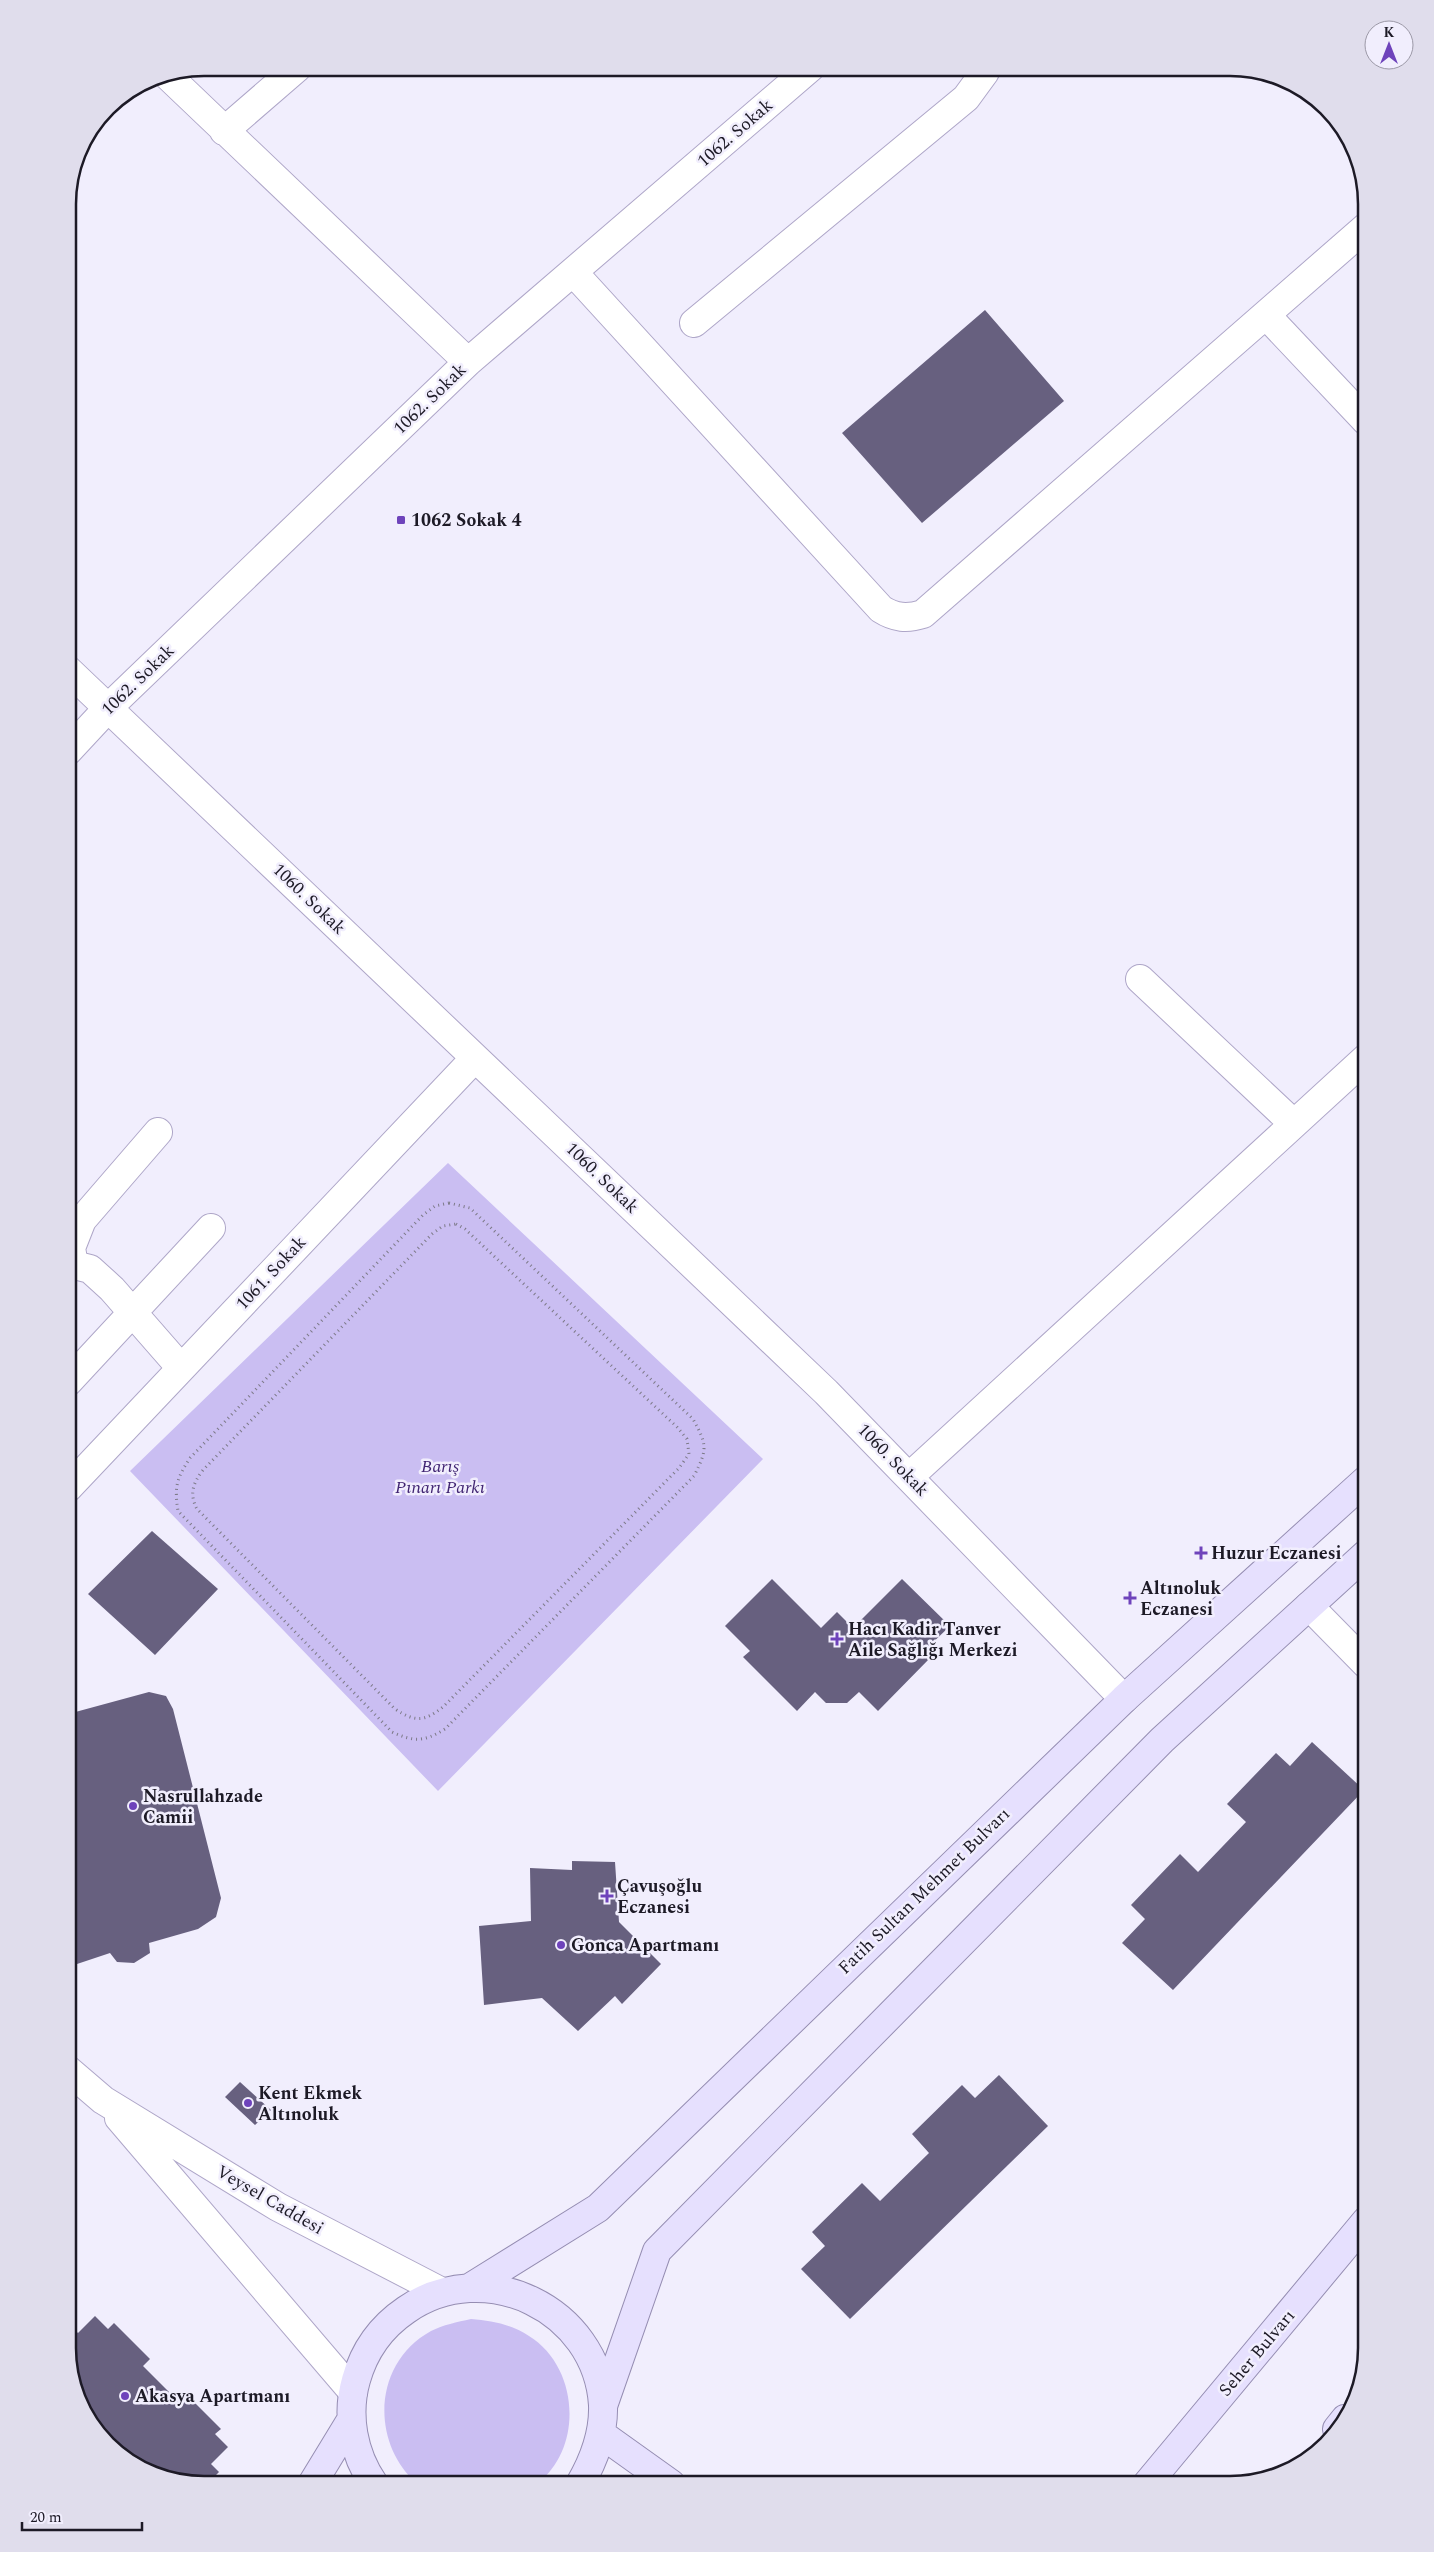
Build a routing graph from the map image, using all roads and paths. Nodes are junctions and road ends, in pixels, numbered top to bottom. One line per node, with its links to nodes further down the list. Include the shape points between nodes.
1 (288, 76): 5 (street)
2 (800, 77): 7 (street, 1062. Sokak)
3 (981, 77): 9 (street, via 966,98)
4 (172, 81): 5 (street)
5 (224, 132): 10 (street)
6 (1358, 234): 8 (street)
7 (573, 272): 8 (street, via 881,609 901,618 923,614); 10 (street, 1062. Sokak)
8 (1266, 314): 11 (street)
9 (694, 323)
10 (468, 362): 13 (street, 1062. Sokak)
11 (1358, 412)
12 (77, 678): 13 (street, 1060. Sokak)
13 (108, 708): 14 (street, 1062. Sokak); 16 (street, 1060. Sokak)
14 (77, 742)
15 (1140, 979): 18 (street)
16 (475, 1058): 26 (street, 1061. Sokak); 28 (street, 1060. Sokak, via 826,1392)
17 (1358, 1065): 18 (street)
18 (1294, 1124): 28 (street)
19 (158, 1132): 22 (street, via 82,1220)
20 (423, 1215): 20 (path, via 435,1206 449,1203 470,1208 693,1419 702,1436 705,1454 694,1476 445,1729 429,1739 408,1739 392,1732 178,1511 175,1494 178,1478 190,1458)
21 (211, 1228): 25 (street)
22 (77, 1234)
23 (432, 1234): 23 (path, via 442,1226 456,1224 465,1229 678,1427 687,1439 689,1454 679,1468 442,1707 430,1717 410,1718 388,1702 197,1509 192,1498 194,1481 203,1470)
24 (77, 1267): 25 (street, via 90,1270)
25 (133, 1313): 26 (street); 27 (street)
26 (181, 1368): 29 (street, 1061. Sokak)
27 (76, 1373)
28 (909, 1477): 34 (street, 1060. Sokak)
29 (76, 1479)
30 (1358, 1487): 34 (main road, Fatih Sultan Mehmet Bulvarı)
31 (1358, 1561): 32 (main road)
32 (1309, 1606): 33 (street); 41 (main road, via 1162,1740 657,2251)
33 (1358, 1656)
34 (1124, 1699): 38 (main road, Fatih Sultan Mehmet Bulvarı, via 598,2208)
35 (76, 2077): 36 (street, Veysel Caddesi)
36 (103, 2100): 39 (street, Veysel Caddesi, via 278,2207); 40 (street, Veysel Caddesi)
37 (1358, 2231): 48 (main road, Seher Bulvarı)
38 (471, 2287): 39 (main road); 41 (main road, via 525,2297 550,2311 570,2329 587,2352 598,2378)
39 (442, 2292): 40 (main road, via 416,2303 386,2326 360,2365)
40 (353, 2392): 42 (main road)
41 (603, 2406): 43 (main road)
42 (351, 2420): 44 (main road); 45 (main road, via 356,2448)
43 (601, 2434): 46 (main road); 47 (main road)
44 (317, 2475)
45 (368, 2475)
46 (585, 2475)
47 (659, 2475)
48 (1154, 2476)

